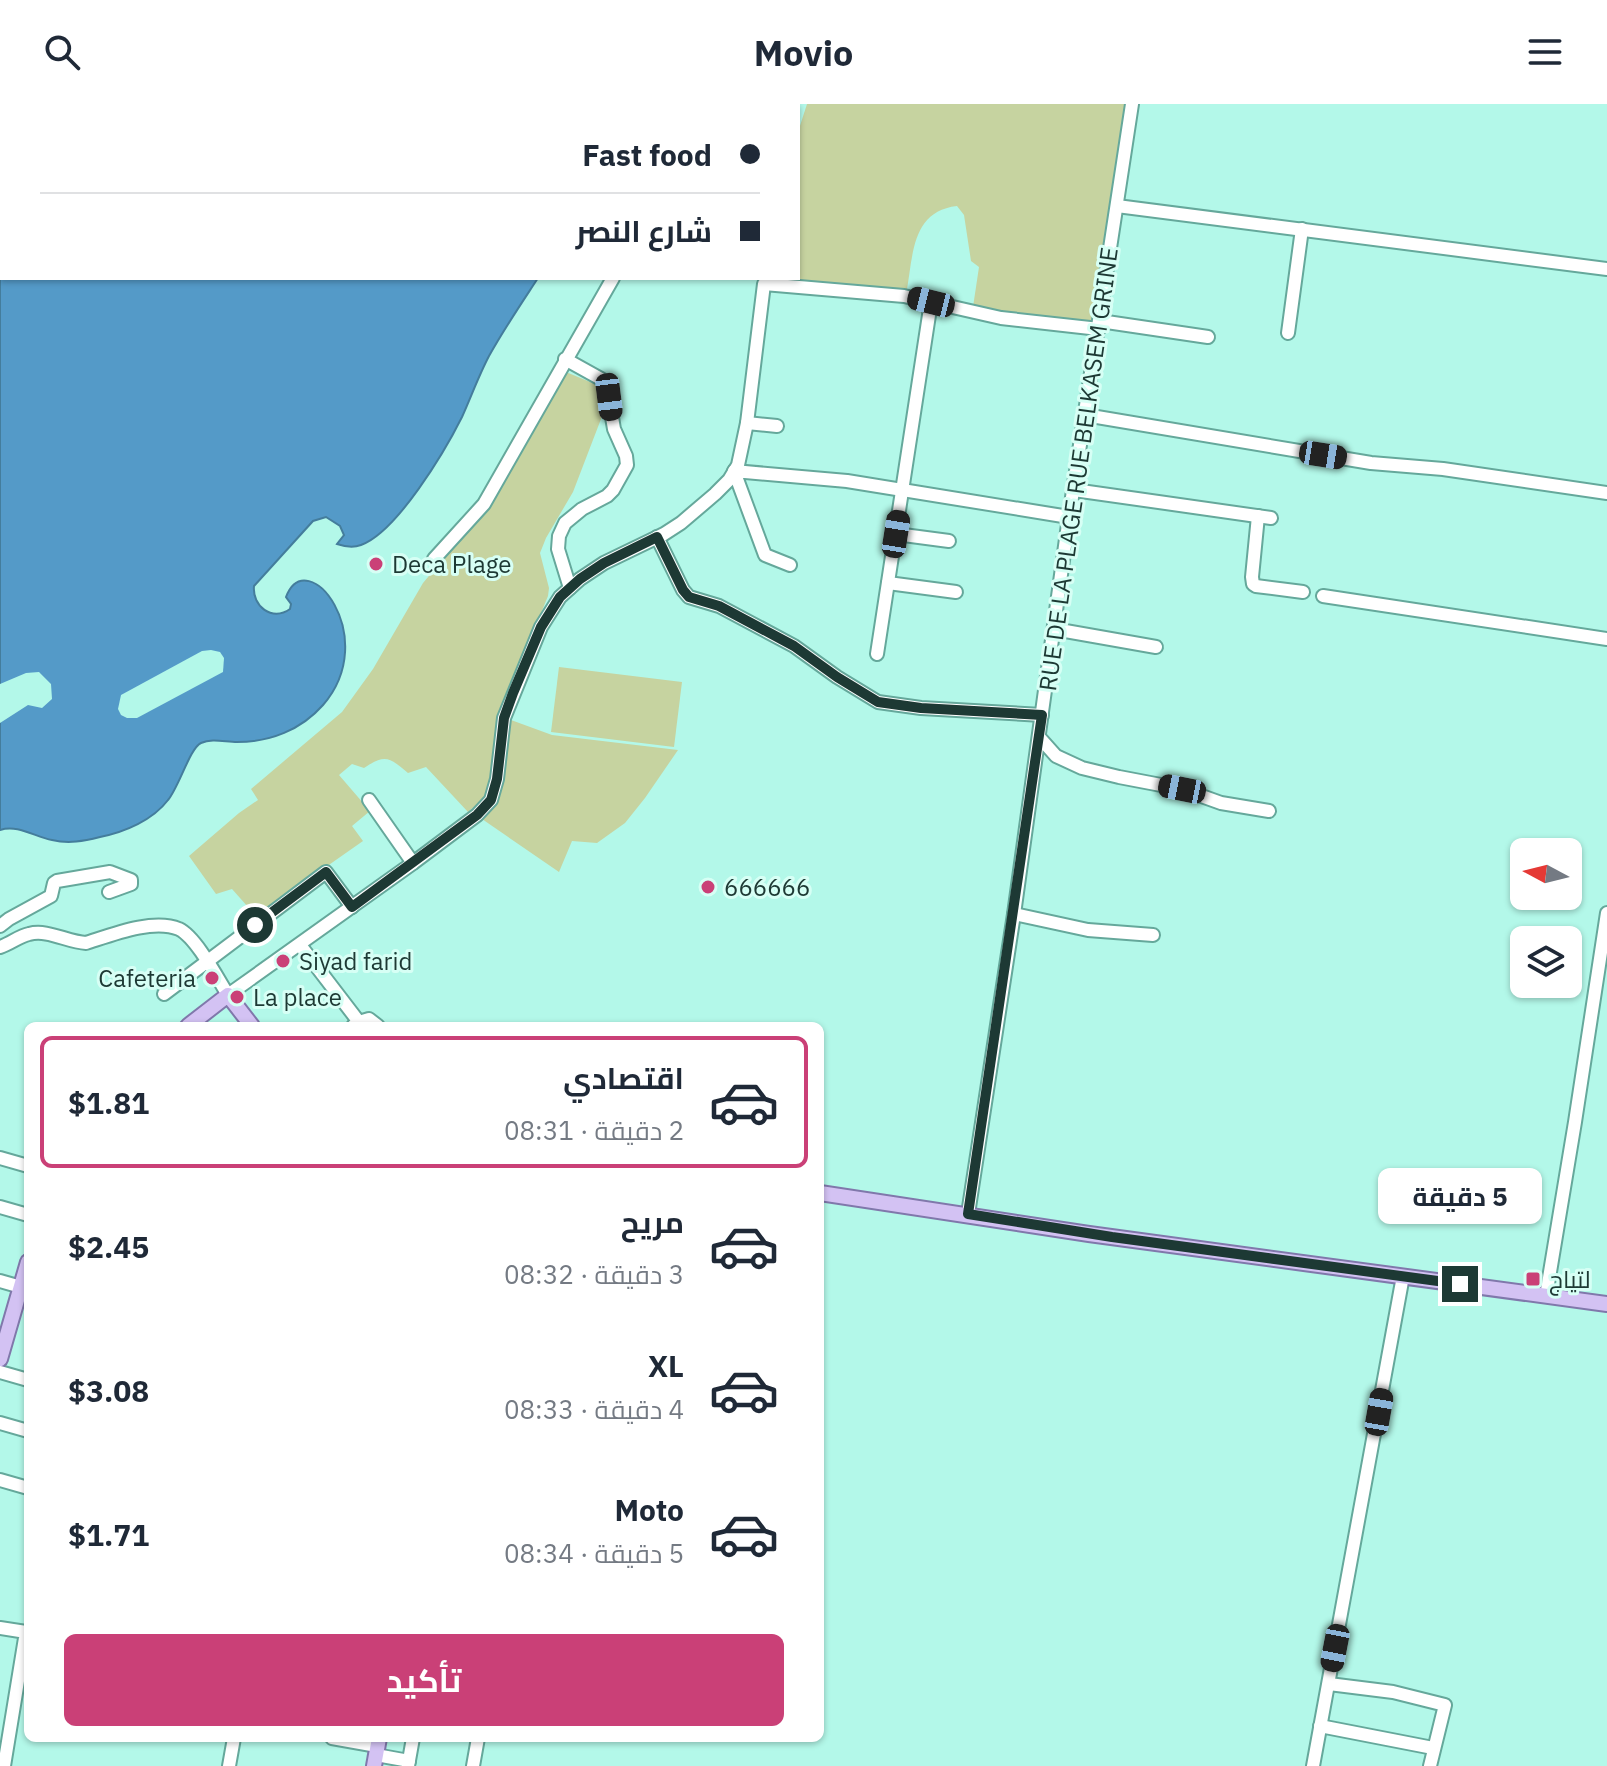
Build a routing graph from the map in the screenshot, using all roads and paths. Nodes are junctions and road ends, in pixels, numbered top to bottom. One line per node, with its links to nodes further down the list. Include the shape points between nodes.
1 (1132, 104): 2 (street, RUE DE LA PLAGE RUE BELKASEM GRINE)
2 (1117, 206): 3 (street); 8 (street, RUE DE LA PLAGE RUE BELKASEM GRINE)
3 (1302, 229): 4 (street); 9 (street)
4 (1607, 269)
5 (612, 280): 11 (street)
6 (764, 281): 7 (street); 13 (street)
7 (931, 302): 8 (street, via 1001,318); 16 (street)
8 (1099, 325): 10 (street); 12 (street, RUE DE LA PLAGE RUE BELKASEM GRINE)
9 (1288, 333)
10 (1208, 337)
11 (565, 359): 23 (street, via 484,504); 26 (street, via 607,388 627,465 607,496 565,523 558,549)
12 (1085, 415): 17 (street, RUE DE LA PLAGE RUE BELKASEM GRINE); 18 (street, via 1371,463)
13 (747, 423): 14 (street); 15 (street)
14 (777, 426)
15 (734, 471): 16 (street); 21 (street, via 698,509); 24 (street, via 765,555)
16 (903, 489): 19 (street); 20 (street)
17 (1074, 490): 19 (street, RUE DE LA PLAGE RUE BELKASEM GRINE); 28 (street, via 1265,517 1253,584)
18 (1607, 493)
19 (1069, 517): 30 (street, RUE DE LA PLAGE RUE BELKASEM GRINE)
20 (896, 534): 22 (street); 25 (street)
21 (657, 537): 26 (street, via 604,563); 34 (street, via 689,597 719,606 794,646 878,702)
22 (949, 541)
23 (434, 559)
24 (790, 565)
25 (888, 583): 27 (street); 33 (street)
26 (570, 588): 38 (street, via 541,627 513,693 491,800)
27 (956, 592)
28 (1303, 592)
29 (1323, 596): 31 (street)
30 (1054, 629): 32 (street); 34 (street, RUE DE LA PLAGE RUE BELKASEM GRINE)
31 (1607, 639)
32 (1156, 647)
33 (877, 654)
34 (1042, 715): 35 (street, RUE DE LA PLAGE RUE BELKASEM GRINE)
35 (1039, 737): 37 (street, via 1056,756 1082,768); 42 (street, RUE DE LA PLAGE RUE BELKASEM GRINE)
36 (369, 800): 38 (street)
37 (1269, 811)
38 (413, 863): 40 (street)
39 (109, 892): 43 (street, via 131,880 110,872 57,881 51,896)
40 (352, 907): 45 (street); 47 (street, via 326,872)
41 (1607, 913): 63 (street)
42 (1014, 914): 44 (street, via 1088,930); 58 (street, RUE DE LA PLAGE RUE BELKASEM GRINE)
43 (0, 926)
44 (1153, 935)
45 (300, 945): 49 (street); 52 (street)
46 (0, 947): 47 (street, via 30,933 86,943 138,928 170,927 181,930)
47 (208, 961): 48 (street); 49 (street)
48 (164, 994)
49 (228, 995): 50 (main road); 51 (main road)
50 (193, 1022)
51 (249, 1022)
52 (355, 1022)
53 (0, 1158): 54 (street)
54 (24, 1165)
55 (824, 1194): 58 (main road)
56 (0, 1207): 57 (street)
57 (24, 1214)
58 (968, 1214): 60 (main road)
59 (24, 1276): 62 (main road)
60 (1403, 1276): 63 (main road); 76 (street)
61 (0, 1281): 62 (street)
62 (21, 1287): 65 (main road)
63 (1546, 1296): 64 (main road)
64 (1607, 1304)
65 (22, 1306): 66 (main road)
66 (1, 1351)
67 (0, 1372): 68 (street)
68 (24, 1379)
69 (0, 1423): 70 (street)
70 (24, 1430)
71 (0, 1480): 72 (street)
72 (24, 1487)
73 (0, 1628): 74 (street)
74 (24, 1632)
75 (23, 1684): 85 (street)
76 (1329, 1684): 77 (street); 82 (street, via 1445,1705)
77 (1320, 1726): 82 (street); 88 (street)
78 (233, 1742): 86 (street)
79 (346, 1742): 83 (street)
80 (412, 1742): 84 (street)
81 (477, 1742): 87 (street)
82 (1433, 1748): 89 (street)
83 (376, 1751): 84 (street)
84 (408, 1763)
85 (4, 1766)
86 (229, 1766)
87 (473, 1766)
88 (1313, 1766)
89 (1430, 1766)

